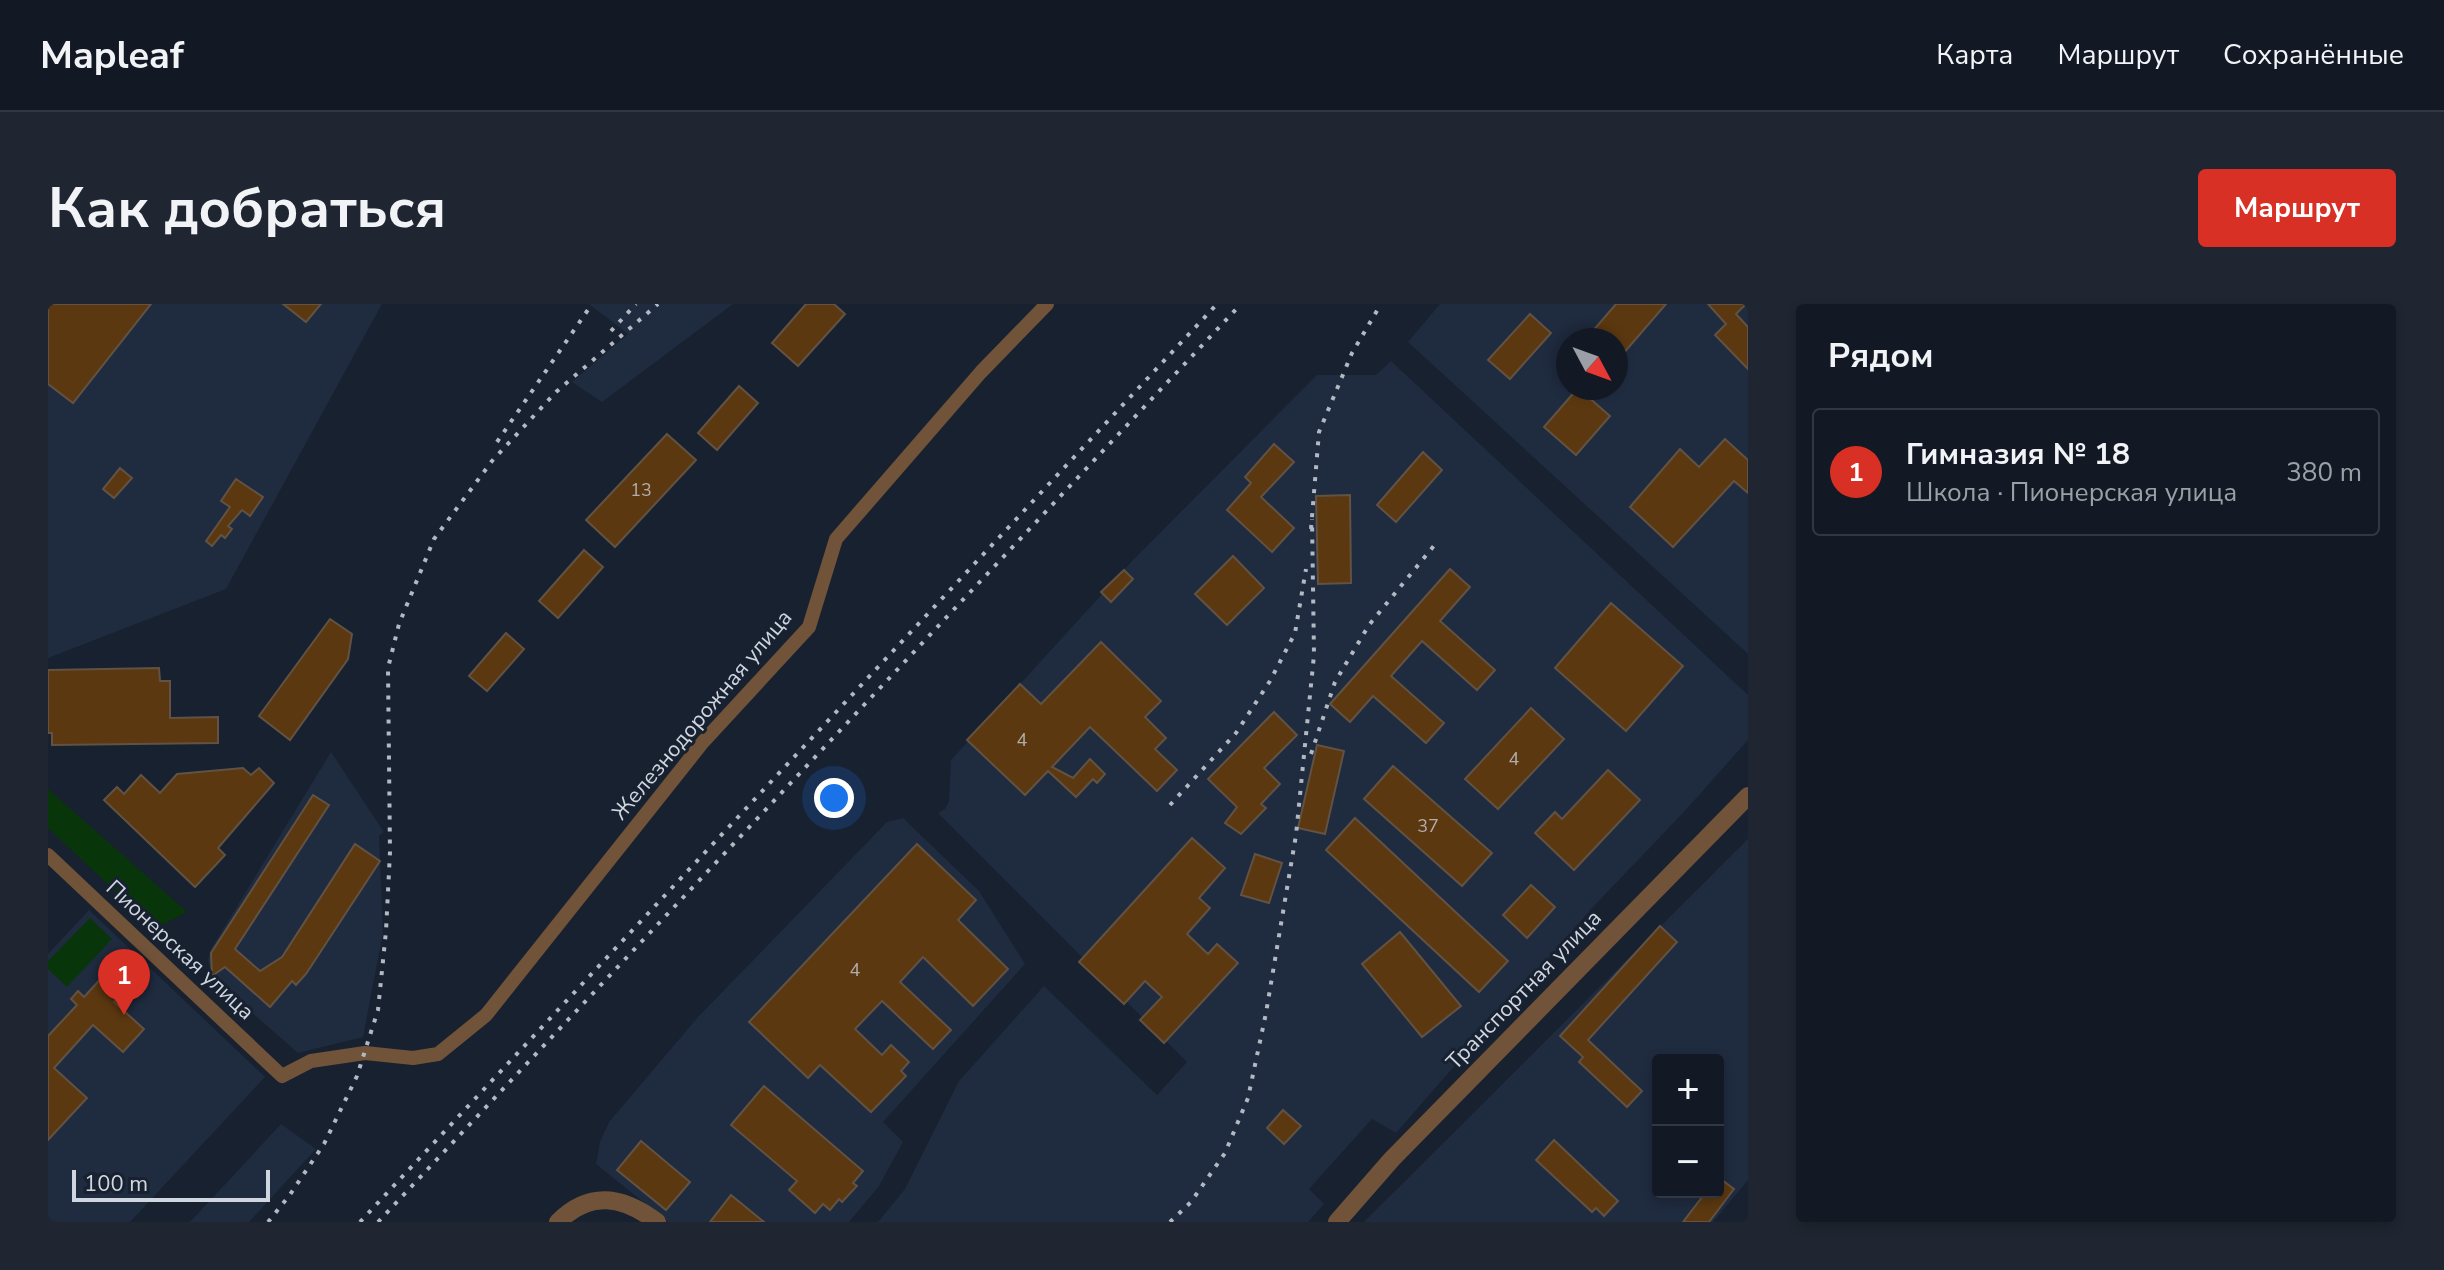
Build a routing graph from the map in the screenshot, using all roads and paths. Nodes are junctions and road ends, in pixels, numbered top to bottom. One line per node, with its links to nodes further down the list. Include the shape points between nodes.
1 (1047, 304): 4 (street, Железнодорожная улица, via 836,539 809,627 703,742 486,1015 438,1054 413,1058 365,1053 311,1061)
2 (1748, 796): 7 (street, Транспортная улица, via 1392,1159)
3 (48, 855): 4 (street, Пионерская улица)
4 (282, 1076)
5 (558, 1222): 6 (street, via 571,1209 611,1200 627,1202)
6 (657, 1222)
7 (1337, 1222)

